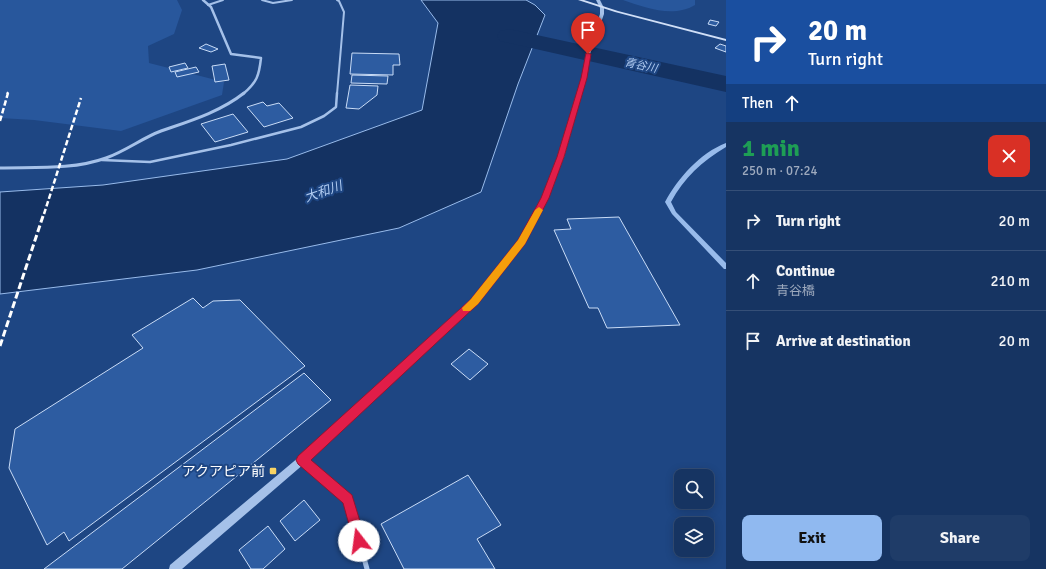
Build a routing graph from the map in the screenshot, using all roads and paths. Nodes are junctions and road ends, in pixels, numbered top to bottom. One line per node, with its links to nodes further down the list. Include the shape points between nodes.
1 (203, 0): 8 (street)
2 (223, 0): 8 (lane)
3 (262, 0): 4 (lane, via 268,4)
4 (292, 0)
5 (337, 0): 11 (lane, via 344,12 336,107 324,116 301,127 238,144 150,162)
6 (580, 0): 9 (main road)
7 (598, 0): 9 (street)
8 (208, 5): 11 (street, via 231,54 261,58 259,76 253,86 218,110 146,137)
9 (602, 8): 10 (main road); 13 (street, via 561,157 545,198 522,242 474,301)
10 (726, 40)
11 (102, 160): 12 (street, via 74,165)
12 (0, 168)
13 (302, 460): 14 (street); 15 (street, via 348,500)
14 (174, 569)
15 (367, 569)

